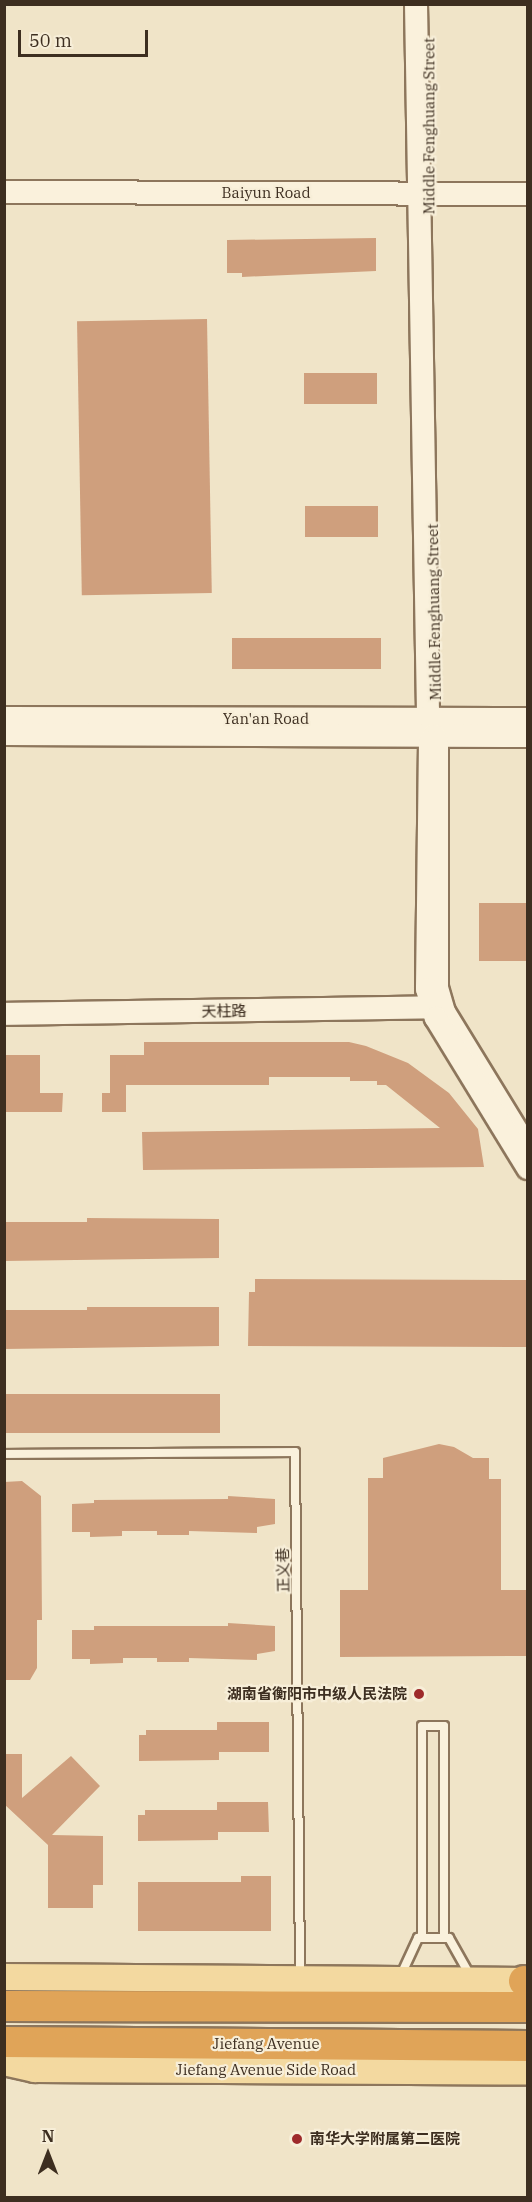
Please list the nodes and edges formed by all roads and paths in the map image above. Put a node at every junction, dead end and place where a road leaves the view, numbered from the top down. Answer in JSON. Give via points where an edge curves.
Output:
{"nodes":[{"id":1,"x":416,"y":4,"type":"edge"},
{"id":2,"x":428,"y":4,"type":"edge"},
{"id":3,"x":528,"y":179,"type":"edge"},
{"id":4,"x":4,"y":180,"type":"edge"},
{"id":5,"x":423,"y":186,"type":"junction"},
{"id":6,"x":4,"y":192,"type":"edge"},
{"id":7,"x":528,"y":194,"type":"edge"},
{"id":8,"x":4,"y":718,"type":"edge"},
{"id":9,"x":528,"y":719,"type":"edge"},
{"id":10,"x":433,"y":728,"type":"junction"},
{"id":11,"x":4,"y":734,"type":"edge"},
{"id":12,"x":528,"y":736,"type":"edge"},
{"id":13,"x":438,"y":1008,"type":"junction"},
{"id":14,"x":4,"y":1014,"type":"edge"},
{"id":15,"x":528,"y":1149,"type":"edge"},
{"id":16,"x":528,"y":1168,"type":"edge"},
{"id":17,"x":4,"y":1454,"type":"edge"},
{"id":18,"x":422,"y":1938,"type":"junction"},
{"id":19,"x":444,"y":1938,"type":"junction"},
{"id":20,"x":4,"y":1977,"type":"edge"},
{"id":21,"x":300,"y":1979,"type":"junction"},
{"id":22,"x":399,"y":1980,"type":"junction"},
{"id":23,"x":473,"y":1980,"type":"junction"},
{"id":24,"x":527,"y":1988,"type":"edge"},
{"id":25,"x":4,"y":2006,"type":"edge"},
{"id":26,"x":4,"y":2042,"type":"edge"},
{"id":27,"x":39,"y":2043,"type":"junction"},
{"id":28,"x":527,"y":2053,"type":"edge"},
{"id":29,"x":4,"y":2054,"type":"edge"},
{"id":30,"x":4,"y":2062,"type":"edge"}],
"edges":[{"from":1,"to":5,"type":"street","name":"Middle Fenghuang Street"},
{"from":2,"to":5,"type":"street","name":"Middle Fenghuang Street"},
{"from":3,"to":5,"type":"street","name":"Baiyun Road"},
{"from":4,"to":5,"type":"street","name":"Baiyun Road"},
{"from":5,"to":6,"type":"street","name":"Baiyun Road"},
{"from":5,"to":7,"type":"street","name":"Baiyun Road"},
{"from":5,"to":10,"type":"street","name":"Middle Fenghuang Street"},
{"from":8,"to":10,"type":"street","name":"Yan'an Road"},
{"from":9,"to":10,"type":"street","name":"Yan'an Road"},
{"from":10,"to":11,"type":"street","name":"Yan'an Road"},
{"from":10,"to":12,"type":"street","name":"Yan'an Road"},
{"from":10,"to":13,"type":"street","name":"Middle Fenghuang Street","via":[[437,742]]},
{"from":13,"to":14,"type":"street","name":"天柱路"},
{"from":13,"to":15,"type":"street","name":"Middle Fenghuang Street"},
{"from":13,"to":16,"type":"street","name":"Middle Fenghuang Street"},
{"from":17,"to":21,"type":"lane","name":"正义巷","via":[[295,1452]]},
{"from":18,"to":19,"type":"lane"},
{"from":18,"to":19,"type":"lane","via":[[422,1726],[444,1726]]},
{"from":18,"to":22,"type":"lane","via":[[418,1938]]},
{"from":19,"to":23,"type":"lane","via":[[449,1938]]},
{"from":20,"to":21,"type":"main road"},
{"from":21,"to":22,"type":"main road"},
{"from":22,"to":23,"type":"main road"},
{"from":23,"to":24,"type":"main road"},
{"from":24,"to":25,"type":"highway"},
{"from":26,"to":27,"type":"highway","name":"Jiefang Avenue"},
{"from":27,"to":28,"type":"highway","name":"Jiefang Avenue"},
{"from":27,"to":29,"type":"main road"},
{"from":28,"to":30,"type":"main road","name":"Jiefang Avenue Side Road","via":[[36,2069]]}]}
